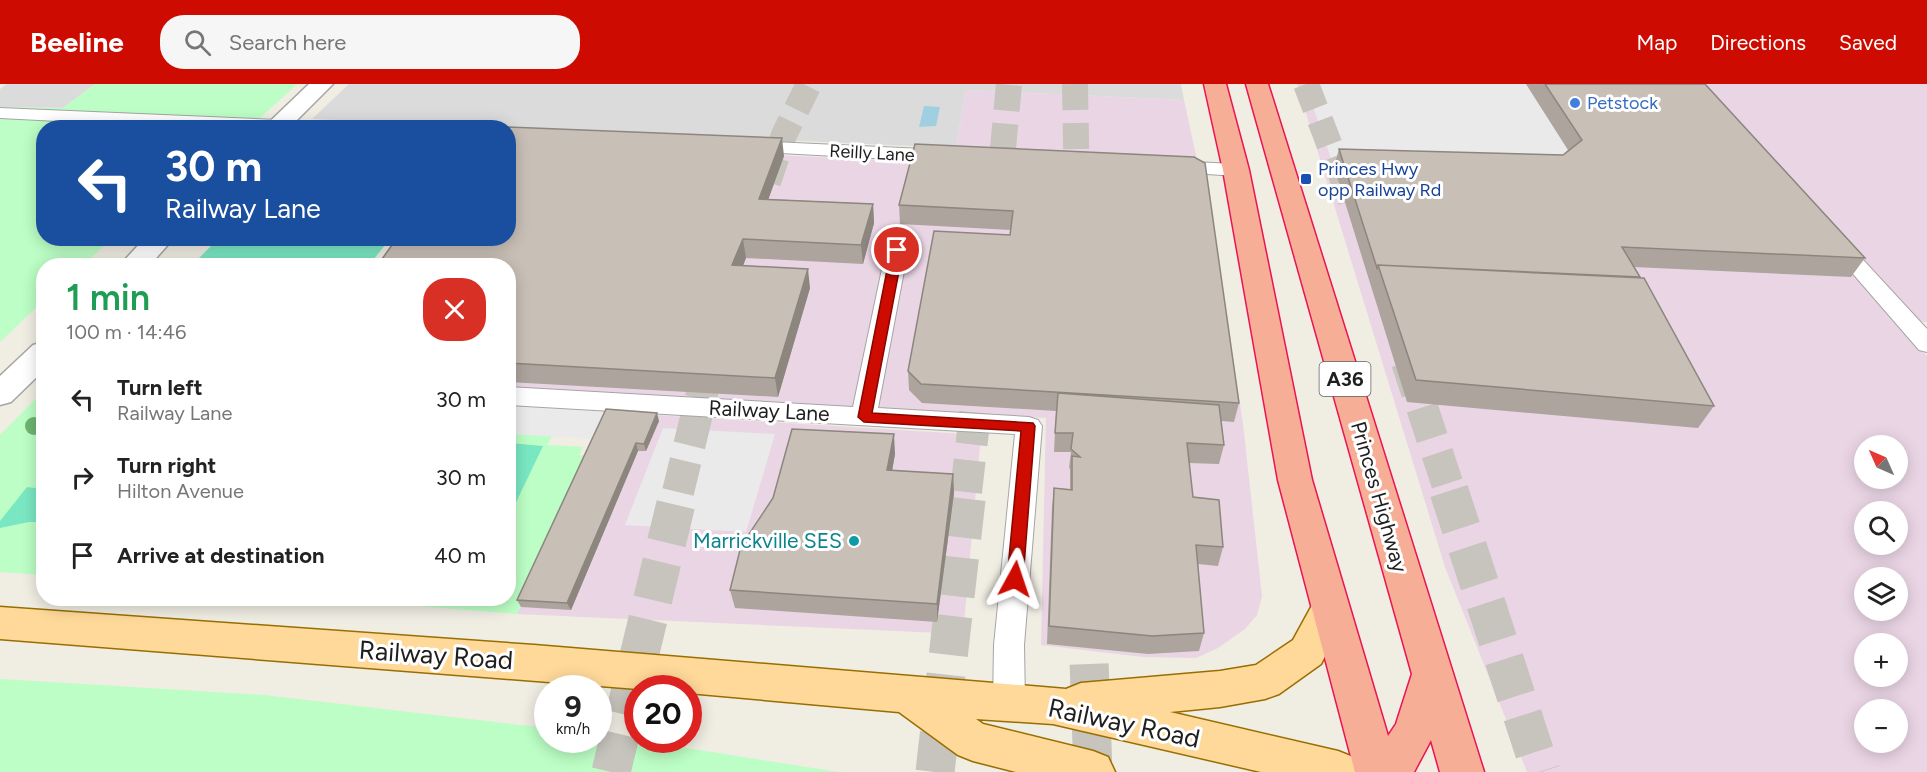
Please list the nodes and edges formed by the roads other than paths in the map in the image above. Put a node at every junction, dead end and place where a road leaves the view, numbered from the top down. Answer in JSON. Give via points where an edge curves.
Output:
{"nodes":[{"id":1,"x":322,"y":84,"type":"edge"},
{"id":2,"x":1215,"y":84,"type":"edge"},
{"id":3,"x":1257,"y":84,"type":"edge"},
{"id":4,"x":0,"y":113,"type":"edge"},
{"id":5,"x":149,"y":120,"type":"edge"},
{"id":6,"x":283,"y":120,"type":"edge"},
{"id":7,"x":734,"y":147,"type":"edge"},
{"id":8,"x":959,"y":157,"type":"edge"},
{"id":9,"x":1148,"y":166,"type":"edge"},
{"id":10,"x":1236,"y":170,"type":"junction"},
{"id":11,"x":1818,"y":223,"type":"edge"},
{"id":12,"x":153,"y":246,"type":"edge"},
{"id":13,"x":897,"y":250,"type":"dead end"},
{"id":14,"x":141,"y":258,"type":"edge"},
{"id":15,"x":1927,"y":344,"type":"edge"},
{"id":16,"x":36,"y":365,"type":"edge"},
{"id":17,"x":0,"y":394,"type":"edge"},
{"id":18,"x":516,"y":396,"type":"edge"},
{"id":19,"x":864,"y":417,"type":"junction"},
{"id":20,"x":1330,"y":609,"type":"junction"},
{"id":21,"x":0,"y":623,"type":"edge"},
{"id":22,"x":1432,"y":675,"type":"junction"},
{"id":23,"x":907,"y":694,"type":"junction"},
{"id":24,"x":1009,"y":703,"type":"junction"},
{"id":25,"x":1053,"y":705,"type":"junction"},
{"id":26,"x":1008,"y":761,"type":"edge"},
{"id":27,"x":1093,"y":772,"type":"edge"},
{"id":28,"x":1338,"y":772,"type":"edge"},
{"id":29,"x":1377,"y":772,"type":"edge"},
{"id":30,"x":1390,"y":772,"type":"edge"},
{"id":31,"x":1462,"y":772,"type":"edge"}],
"edges":[{"from":1,"to":6,"type":"street"},
{"from":2,"to":10,"type":"highway"},
{"from":3,"to":22,"type":"highway","name":"Princes Highway","number":"A36"},
{"from":4,"to":5,"type":"lane"},
{"from":7,"to":8,"type":"lane","name":"Reilly Lane"},
{"from":9,"to":10,"type":"lane"},
{"from":10,"to":20,"type":"highway","via":[[1295,480]]},
{"from":11,"to":15,"type":"lane"},
{"from":12,"to":14,"type":"street"},
{"from":13,"to":19,"type":"lane"},
{"from":16,"to":17,"type":"street"},
{"from":18,"to":19,"type":"lane","name":"Railway Lane"},
{"from":19,"to":24,"type":"lane","name":"Railway Lane","via":[[1029,426],[1009,645]]},
{"from":20,"to":25,"type":"main road","via":[[1307,652],[1265,681]]},
{"from":20,"to":29,"type":"highway"},
{"from":21,"to":23,"type":"main road","name":"Railway Road"},
{"from":22,"to":30,"type":"highway","via":[[1414,732]]},
{"from":22,"to":31,"type":"highway","name":"Princes Highway","number":"A36"},
{"from":23,"to":24,"type":"main road","name":"Railway Road"},
{"from":23,"to":26,"type":"main road"},
{"from":24,"to":25,"type":"main road","name":"Railway Road"},
{"from":25,"to":28,"type":"main road","name":"Railway Road"},
{"from":26,"to":27,"type":"main road"}]}
